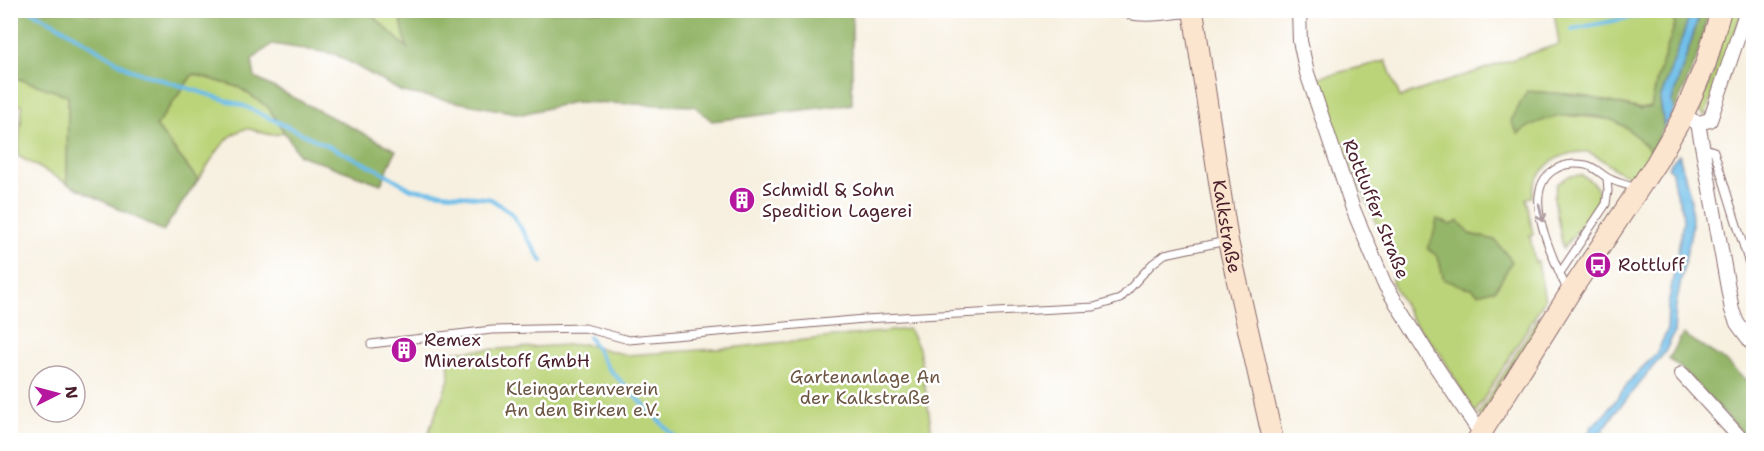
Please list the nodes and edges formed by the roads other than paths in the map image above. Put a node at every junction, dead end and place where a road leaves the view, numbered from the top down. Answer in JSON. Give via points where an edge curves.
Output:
{"nodes":[{"id":1,"x":1118,"y":10,"type":"edge"},
{"id":2,"x":1299,"y":10,"type":"edge"},
{"id":3,"x":1721,"y":10,"type":"edge"},
{"id":4,"x":1748,"y":10,"type":"edge"},
{"id":5,"x":1194,"y":12,"type":"edge"},
{"id":6,"x":1690,"y":119,"type":"junction"},
{"id":7,"x":1702,"y":147,"type":"junction"},
{"id":8,"x":1607,"y":178,"type":"junction"},
{"id":9,"x":1639,"y":189,"type":"junction"},
{"id":10,"x":1228,"y":241,"type":"junction"},
{"id":11,"x":1560,"y":273,"type":"junction"},
{"id":12,"x":1754,"y":280,"type":"edge"},
{"id":13,"x":1569,"y":294,"type":"junction"},
{"id":14,"x":372,"y":344,"type":"dead end"},
{"id":15,"x":1754,"y":346,"type":"edge"},
{"id":16,"x":1682,"y":374,"type":"dead end"},
{"id":17,"x":1479,"y":437,"type":"edge"},
{"id":18,"x":1273,"y":441,"type":"edge"},
{"id":19,"x":1742,"y":441,"type":"edge"}],
"edges":[{"from":1,"to":5,"type":"lane","via":[[1124,15],[1152,17]]},
{"from":2,"to":17,"type":"street","name":"Rottluffer Straße","via":[[1307,73],[1353,209],[1384,283]]},
{"from":3,"to":6,"type":"street"},
{"from":4,"to":6,"type":"street","via":[[1710,120]]},
{"from":5,"to":10,"type":"street","name":"Kalkstraße"},
{"from":6,"to":7,"type":"street"},
{"from":6,"to":9,"type":"street"},
{"from":7,"to":12,"type":"lane","via":[[1714,151]]},
{"from":7,"to":15,"type":"street","via":[[1732,310]]},
{"from":8,"to":9,"type":"lane"},
{"from":8,"to":11,"type":"lane","via":[[1606,204]]},
{"from":8,"to":11,"type":"lane","one_way":true,"via":[[1586,165],[1566,165],[1546,175],[1538,202],[1550,253]]},
{"from":9,"to":13,"type":"street"},
{"from":10,"to":14,"type":"lane","via":[[1165,254],[1120,299],[1094,307],[864,319],[628,340],[585,328],[492,330]]},
{"from":10,"to":18,"type":"street","name":"Kalkstraße"},
{"from":11,"to":13,"type":"lane"},
{"from":13,"to":17,"type":"street"},
{"from":16,"to":19,"type":"street"}]}
